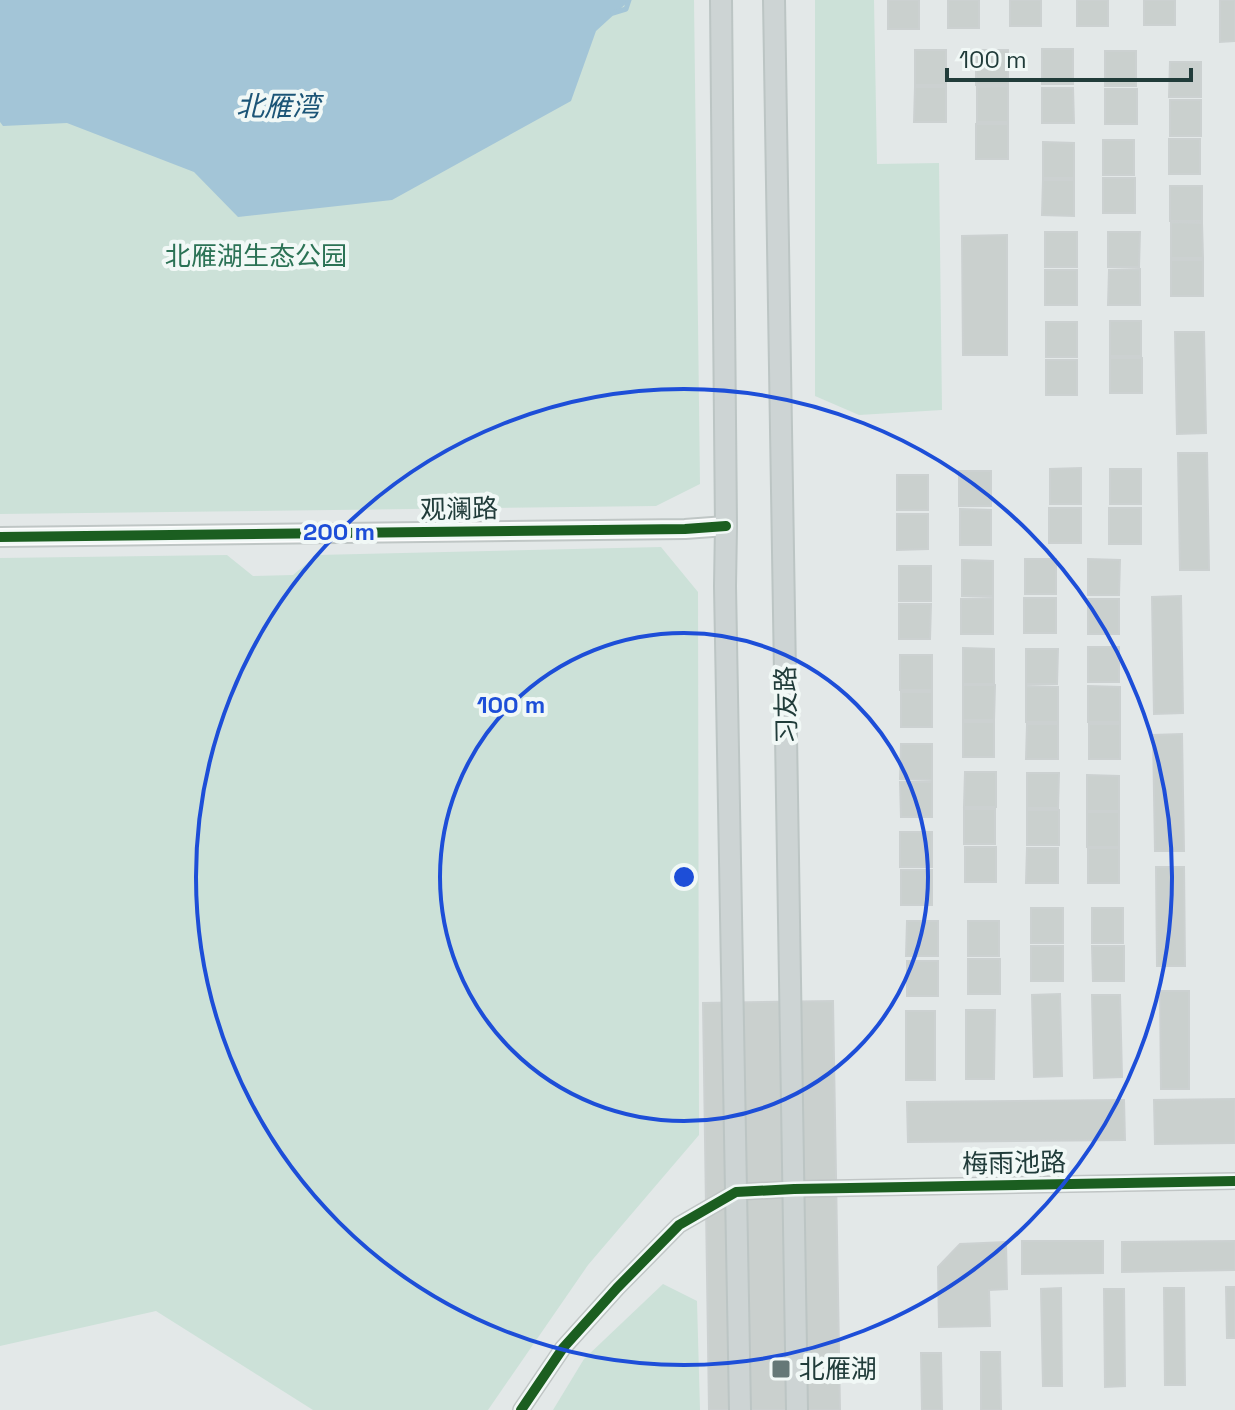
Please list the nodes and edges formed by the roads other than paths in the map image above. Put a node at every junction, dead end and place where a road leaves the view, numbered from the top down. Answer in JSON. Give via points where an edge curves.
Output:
{"nodes":[{"id":1,"x":721,"y":0,"type":"edge"},
{"id":2,"x":774,"y":0,"type":"edge"},
{"id":3,"x":726,"y":526,"type":"junction"},
{"id":4,"x":0,"y":537,"type":"edge"},
{"id":5,"x":1235,"y":1181,"type":"edge"},
{"id":6,"x":794,"y":1189,"type":"junction"},
{"id":7,"x":736,"y":1192,"type":"junction"},
{"id":8,"x":521,"y":1410,"type":"edge"},
{"id":9,"x":740,"y":1410,"type":"edge"},
{"id":10,"x":797,"y":1410,"type":"edge"}],
"edges":[{"from":1,"to":3,"type":"main road"},
{"from":2,"to":6,"type":"main road","name":"习友路"},
{"from":3,"to":4,"type":"street","name":"观澜路"},
{"from":3,"to":7,"type":"main road"},
{"from":5,"to":6,"type":"street","name":"梅雨池路"},
{"from":6,"to":7,"type":"street","name":"梅雨池路"},
{"from":6,"to":10,"type":"main road","name":"习友路"},
{"from":7,"to":8,"type":"street","via":[[679,1225],[563,1348]]},
{"from":7,"to":9,"type":"main road"}]}
